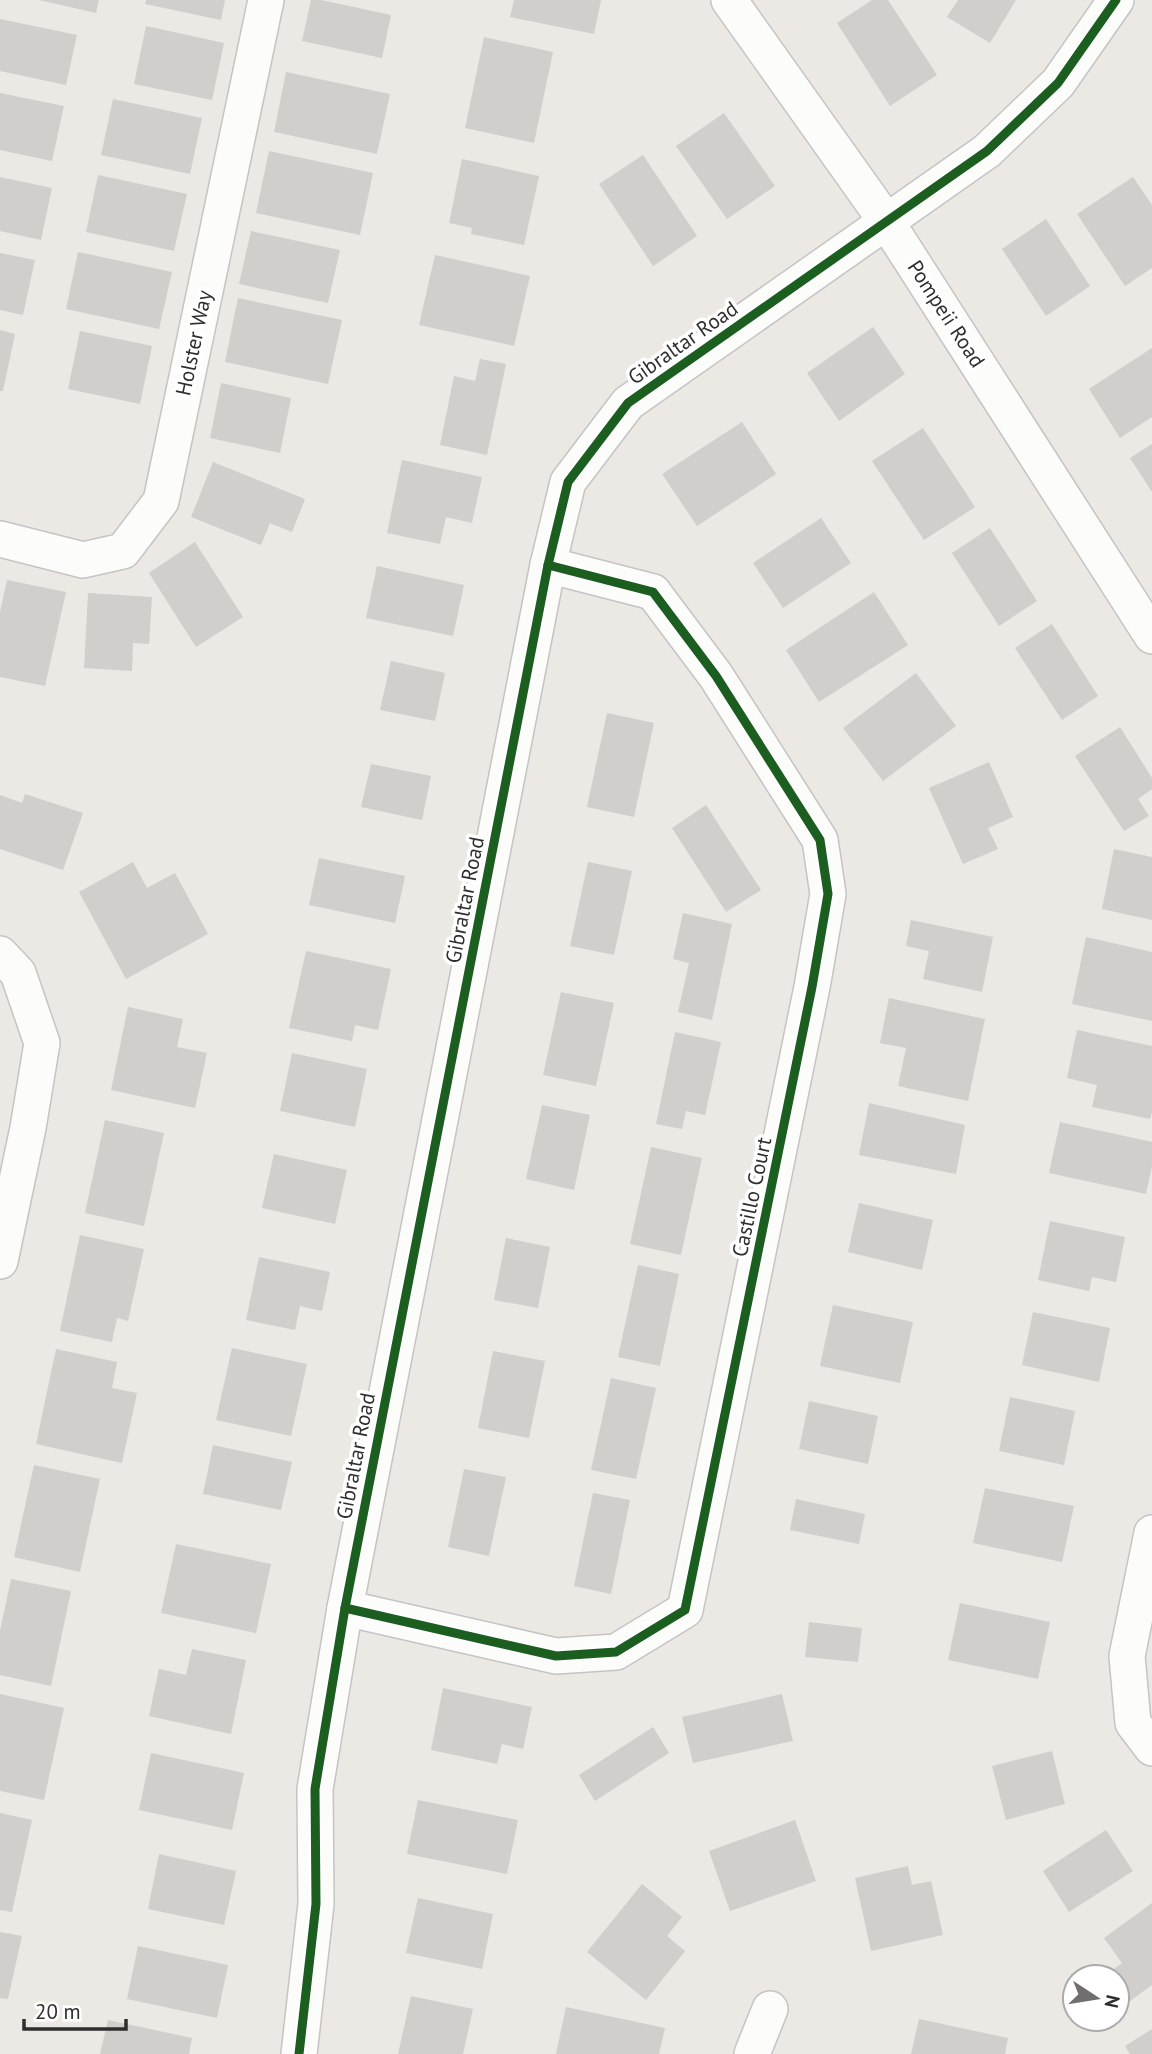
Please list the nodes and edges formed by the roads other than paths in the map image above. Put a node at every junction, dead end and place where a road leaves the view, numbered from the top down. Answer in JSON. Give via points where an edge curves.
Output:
{"nodes":[{"id":1,"x":265,"y":0,"type":"edge"},
{"id":2,"x":729,"y":0,"type":"edge"},
{"id":3,"x":1116,"y":0,"type":"edge"},
{"id":4,"x":886,"y":221,"type":"junction"},
{"id":5,"x":0,"y":540,"type":"edge"},
{"id":6,"x":548,"y":565,"type":"junction"},
{"id":7,"x":1152,"y":636,"type":"edge"},
{"id":8,"x":0,"y":954,"type":"edge"},
{"id":9,"x":0,"y":1261,"type":"edge"},
{"id":10,"x":1152,"y":1533,"type":"edge"},
{"id":11,"x":345,"y":1608,"type":"junction"},
{"id":12,"x":1152,"y":1748,"type":"edge"},
{"id":13,"x":770,"y":2009,"type":"dead end"},
{"id":14,"x":299,"y":2054,"type":"edge"},
{"id":15,"x":752,"y":2054,"type":"edge"}],
"edges":[{"from":1,"to":5,"type":"street","name":"Holster Way","via":[[161,501],[123,551],[83,560]]},
{"from":2,"to":4,"type":"street","name":"Pompeii Road"},
{"from":3,"to":4,"type":"street","name":"Gibraltar Road","via":[[1058,83],[987,151]]},
{"from":4,"to":6,"type":"street","name":"Gibraltar Road","via":[[628,403],[568,482]]},
{"from":4,"to":7,"type":"street","name":"Pompeii Road"},
{"from":6,"to":11,"type":"street","name":"Gibraltar Road"},
{"from":6,"to":11,"type":"street","name":"Castillo Court","via":[[653,592],[716,676],[820,840],[828,894],[813,987],[685,1610],[616,1652],[556,1656]]},
{"from":8,"to":9,"type":"street","via":[[18,972],[42,1043]]},
{"from":10,"to":12,"type":"street","via":[[1127,1656],[1133,1723]]},
{"from":11,"to":14,"type":"street","name":"Gibraltar Road","via":[[315,1789],[316,1904]]},
{"from":13,"to":15,"type":"street"}]}
